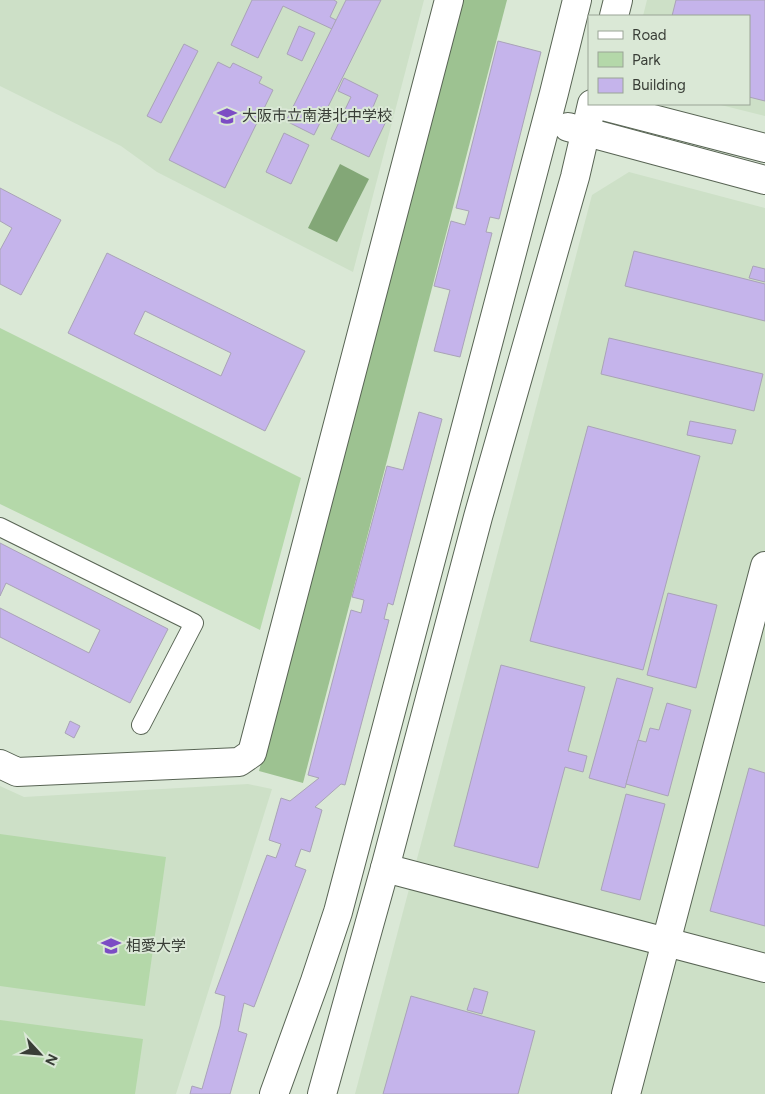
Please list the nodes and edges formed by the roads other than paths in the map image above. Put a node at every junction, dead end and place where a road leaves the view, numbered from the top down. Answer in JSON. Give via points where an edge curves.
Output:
{"nodes":[{"id":1,"x":449,"y":0,"type":"edge"},
{"id":2,"x":577,"y":0,"type":"edge"},
{"id":3,"x":618,"y":0,"type":"edge"},
{"id":4,"x":614,"y":15,"type":"edge"},
{"id":5,"x":554,"y":93,"type":"junction"},
{"id":6,"x":588,"y":102,"type":"edge"},
{"id":7,"x":592,"y":105,"type":"edge"},
{"id":8,"x":600,"y":105,"type":"edge"},
{"id":9,"x":546,"y":121,"type":"junction"},
{"id":10,"x":586,"y":132,"type":"junction"},
{"id":11,"x":765,"y":148,"type":"edge"},
{"id":12,"x":765,"y":180,"type":"edge"},
{"id":13,"x":0,"y":527,"type":"edge"},
{"id":14,"x":765,"y":566,"type":"edge"},
{"id":15,"x":141,"y":725,"type":"dead end"},
{"id":16,"x":0,"y":764,"type":"edge"},
{"id":17,"x":385,"y":868,"type":"junction"},
{"id":18,"x":666,"y":942,"type":"junction"},
{"id":19,"x":765,"y":968,"type":"edge"},
{"id":20,"x":274,"y":1094,"type":"edge"},
{"id":21,"x":322,"y":1094,"type":"edge"},
{"id":22,"x":626,"y":1094,"type":"edge"}],
"edges":[{"from":1,"to":16,"type":"street","via":[[252,753],[239,762],[27,772],[17,772]]},
{"from":2,"to":5,"type":"street"},
{"from":3,"to":4,"type":"street"},
{"from":5,"to":6,"type":"street"},
{"from":5,"to":9,"type":"street"},
{"from":7,"to":10,"type":"street"},
{"from":8,"to":11,"type":"street"},
{"from":9,"to":10,"type":"street"},
{"from":9,"to":20,"type":"street","via":[[338,912]]},
{"from":10,"to":12,"type":"street"},
{"from":10,"to":17,"type":"street","via":[[478,517]]},
{"from":13,"to":15,"type":"street","via":[[194,623]]},
{"from":14,"to":18,"type":"street"},
{"from":17,"to":18,"type":"street"},
{"from":17,"to":21,"type":"street"},
{"from":18,"to":19,"type":"street"},
{"from":18,"to":22,"type":"street"}]}
